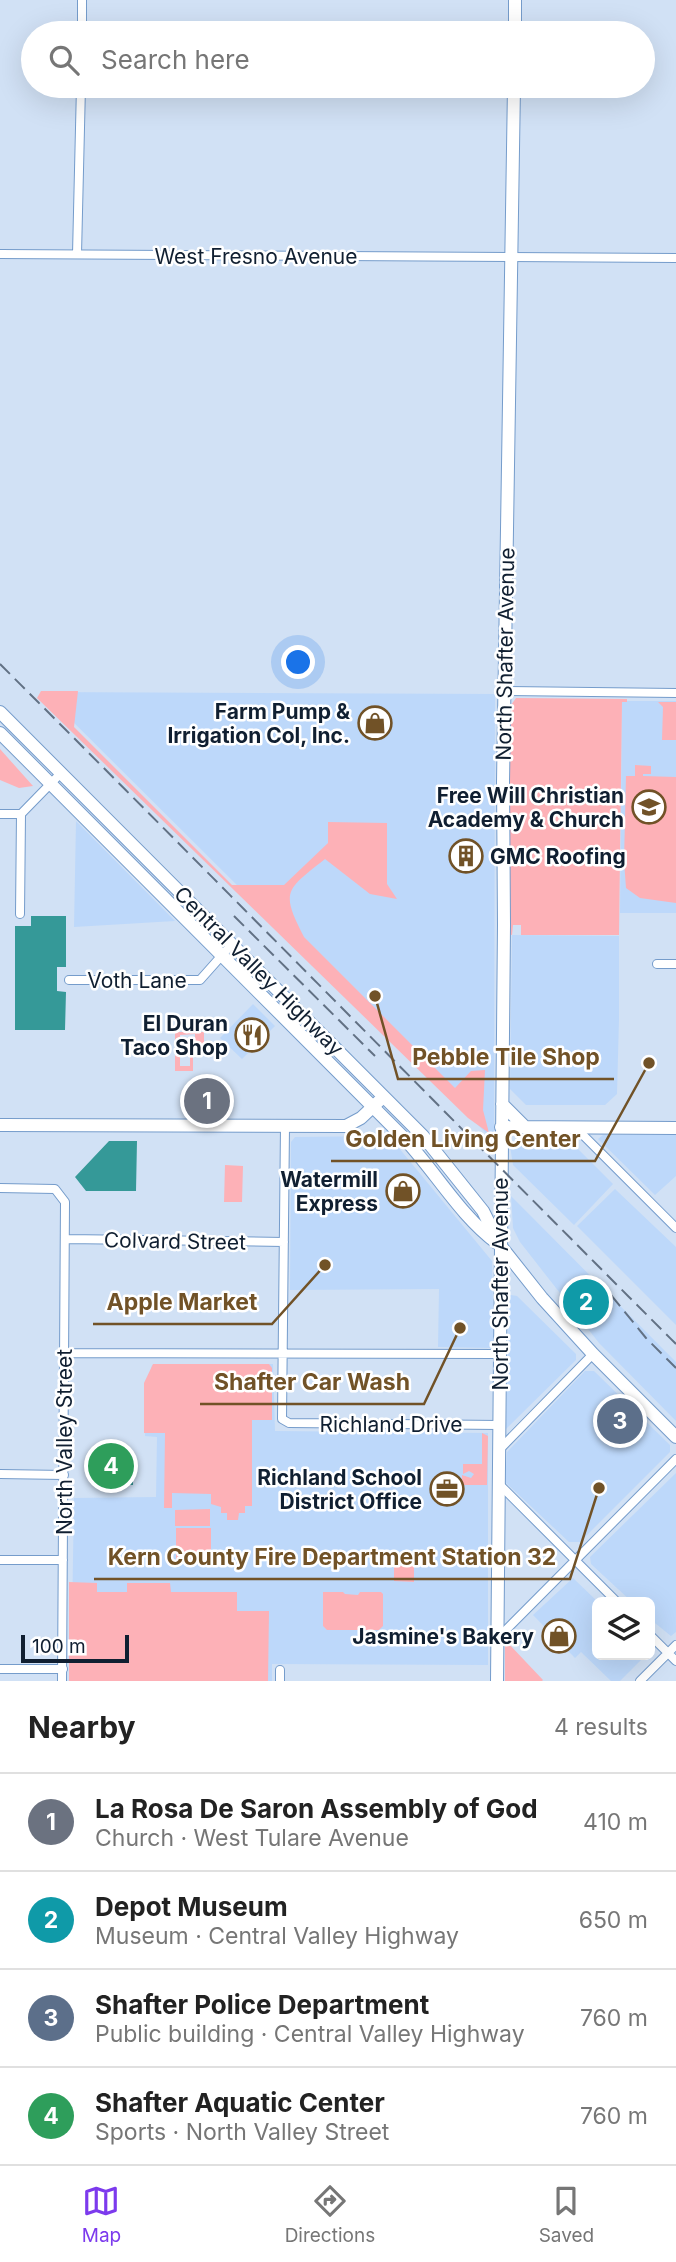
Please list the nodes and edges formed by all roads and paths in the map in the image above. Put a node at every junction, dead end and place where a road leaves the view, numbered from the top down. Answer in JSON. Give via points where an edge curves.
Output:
{"nodes":[{"id":1,"x":82,"y":0,"type":"edge"},
{"id":2,"x":515,"y":0,"type":"edge"},
{"id":3,"x":82,"y":21,"type":"edge"},
{"id":4,"x":515,"y":21,"type":"edge"},
{"id":5,"x":81,"y":98,"type":"edge"},
{"id":6,"x":514,"y":98,"type":"edge"},
{"id":7,"x":0,"y":254,"type":"edge"},
{"id":8,"x":77,"y":254,"type":"junction"},
{"id":9,"x":511,"y":258,"type":"junction"},
{"id":10,"x":676,"y":258,"type":"edge"},
{"id":11,"x":505,"y":691,"type":"junction"},
{"id":12,"x":676,"y":693,"type":"edge"},
{"id":13,"x":0,"y":712,"type":"edge"},
{"id":14,"x":0,"y":733,"type":"edge"},
{"id":15,"x":61,"y":773,"type":"junction"},
{"id":16,"x":51,"y":784,"type":"junction"},
{"id":17,"x":0,"y":814,"type":"edge"},
{"id":18,"x":20,"y":814,"type":"junction"},
{"id":19,"x":20,"y":914,"type":"dead end"},
{"id":20,"x":232,"y":944,"type":"junction"},
{"id":21,"x":221,"y":955,"type":"junction"},
{"id":22,"x":657,"y":964,"type":"dead end"},
{"id":23,"x":676,"y":964,"type":"edge"},
{"id":24,"x":69,"y":980,"type":"dead end"},
{"id":25,"x":384,"y":1096,"type":"junction"},
{"id":26,"x":502,"y":1104,"type":"junction"},
{"id":27,"x":373,"y":1107,"type":"junction"},
{"id":28,"x":0,"y":1125,"type":"edge"},
{"id":29,"x":285,"y":1126,"type":"junction"},
{"id":30,"x":501,"y":1127,"type":"junction"},
{"id":31,"x":526,"y":1127,"type":"junction"},
{"id":32,"x":575,"y":1127,"type":"junction"},
{"id":33,"x":676,"y":1128,"type":"edge"},
{"id":34,"x":0,"y":1188,"type":"edge"},
{"id":35,"x":676,"y":1228,"type":"edge"},
{"id":36,"x":66,"y":1239,"type":"junction"},
{"id":37,"x":284,"y":1242,"type":"junction"},
{"id":38,"x":500,"y":1245,"type":"junction"},
{"id":39,"x":65,"y":1353,"type":"junction"},
{"id":40,"x":283,"y":1354,"type":"junction"},
{"id":41,"x":500,"y":1354,"type":"junction"},
{"id":42,"x":593,"y":1354,"type":"junction"},
{"id":43,"x":500,"y":1425,"type":"junction"},
{"id":44,"x":676,"y":1437,"type":"edge"},
{"id":45,"x":499,"y":1450,"type":"junction"},
{"id":46,"x":676,"y":1459,"type":"edge"},
{"id":47,"x":0,"y":1474,"type":"edge"},
{"id":48,"x":64,"y":1475,"type":"junction"},
{"id":49,"x":499,"y":1484,"type":"junction"},
{"id":50,"x":0,"y":1560,"type":"edge"},
{"id":51,"x":63,"y":1560,"type":"junction"},
{"id":52,"x":575,"y":1560,"type":"junction"},
{"id":53,"x":612,"y":1597,"type":"edge"},
{"id":54,"x":498,"y":1638,"type":"junction"},
{"id":55,"x":655,"y":1640,"type":"edge"},
{"id":56,"x":676,"y":1646,"type":"edge"},
{"id":57,"x":668,"y":1653,"type":"junction"},
{"id":58,"x":676,"y":1661,"type":"edge"},
{"id":59,"x":0,"y":1669,"type":"edge"},
{"id":60,"x":62,"y":1669,"type":"junction"},
{"id":61,"x":280,"y":1670,"type":"dead end"},
{"id":62,"x":62,"y":1681,"type":"edge"},
{"id":63,"x":280,"y":1681,"type":"edge"},
{"id":64,"x":497,"y":1681,"type":"edge"},
{"id":65,"x":640,"y":1681,"type":"edge"}],
"edges":[{"from":1,"to":3,"type":"street"},
{"from":2,"to":4,"type":"main road"},
{"from":5,"to":8,"type":"street"},
{"from":6,"to":9,"type":"main road","name":"North Shafter Avenue"},
{"from":7,"to":8,"type":"street","name":"West Fresno Avenue"},
{"from":8,"to":9,"type":"street","name":"West Fresno Avenue"},
{"from":9,"to":10,"type":"street","name":"West Fresno Avenue"},
{"from":9,"to":11,"type":"main road","name":"North Shafter Avenue"},
{"from":11,"to":12,"type":"street"},
{"from":11,"to":26,"type":"main road","name":"North Shafter Avenue"},
{"from":13,"to":15,"type":"main road","name":"Central Valley Highway"},
{"from":14,"to":16,"type":"main road","name":"Central Valley Highway"},
{"from":15,"to":16,"type":"street"},
{"from":15,"to":20,"type":"main road","name":"Central Valley Highway"},
{"from":16,"to":18,"type":"street"},
{"from":16,"to":21,"type":"main road","name":"Central Valley Highway"},
{"from":17,"to":18,"type":"street"},
{"from":18,"to":19,"type":"street"},
{"from":20,"to":21,"type":"street","name":"Voth Lane"},
{"from":20,"to":25,"type":"main road","name":"Central Valley Highway"},
{"from":21,"to":24,"type":"street","name":"Voth Lane","via":[[200,981]]},
{"from":21,"to":27,"type":"main road","name":"Central Valley Highway"},
{"from":22,"to":23,"type":"street"},
{"from":25,"to":27,"type":"main road"},
{"from":25,"to":38,"type":"main road","name":"Central Valley Highway","via":[[438,1152],[483,1211]]},
{"from":26,"to":30,"type":"main road","name":"North Shafter Avenue"},
{"from":26,"to":31,"type":"main road"},
{"from":27,"to":29,"type":"main road","via":[[346,1126]]},
{"from":27,"to":38,"type":"main road","name":"Central Valley Highway","via":[[427,1163],[480,1230]]},
{"from":28,"to":29,"type":"main road"},
{"from":29,"to":37,"type":"street"},
{"from":30,"to":31,"type":"main road"},
{"from":30,"to":38,"type":"main road","name":"North Shafter Avenue"},
{"from":31,"to":32,"type":"main road"},
{"from":32,"to":33,"type":"main road"},
{"from":32,"to":35,"type":"street"},
{"from":34,"to":36,"type":"street","name":"North Valley Street","via":[[55,1189],[65,1202]]},
{"from":36,"to":37,"type":"street","name":"Colvard Street"},
{"from":36,"to":39,"type":"street","name":"North Valley Street"},
{"from":37,"to":40,"type":"street"},
{"from":38,"to":41,"type":"main road","name":"North Shafter Avenue"},
{"from":38,"to":42,"type":"main road","name":"Central Valley Highway"},
{"from":39,"to":40,"type":"street"},
{"from":39,"to":48,"type":"street","name":"North Valley Street"},
{"from":40,"to":41,"type":"street"},
{"from":40,"to":43,"type":"street","name":"Richland Drive","via":[[282,1419],[289,1423]]},
{"from":41,"to":43,"type":"main road","name":"North Shafter Avenue"},
{"from":42,"to":44,"type":"main road","name":"Central Valley Highway"},
{"from":42,"to":45,"type":"street"},
{"from":43,"to":45,"type":"main road","name":"North Shafter Avenue"},
{"from":45,"to":49,"type":"main road","name":"North Shafter Avenue"},
{"from":46,"to":52,"type":"street"},
{"from":47,"to":48,"type":"street"},
{"from":48,"to":51,"type":"street","name":"North Valley Street"},
{"from":49,"to":52,"type":"street"},
{"from":49,"to":54,"type":"main road","name":"North Shafter Avenue"},
{"from":50,"to":51,"type":"street"},
{"from":51,"to":60,"type":"street","name":"North Valley Street"},
{"from":52,"to":53,"type":"street"},
{"from":52,"to":54,"type":"street"},
{"from":54,"to":64,"type":"main road","name":"North Shafter Avenue"},
{"from":55,"to":57,"type":"street"},
{"from":56,"to":57,"type":"street"},
{"from":57,"to":58,"type":"street"},
{"from":57,"to":65,"type":"street"},
{"from":59,"to":60,"type":"street"},
{"from":60,"to":62,"type":"street","name":"North Valley Street"},
{"from":61,"to":63,"type":"street"}]}
